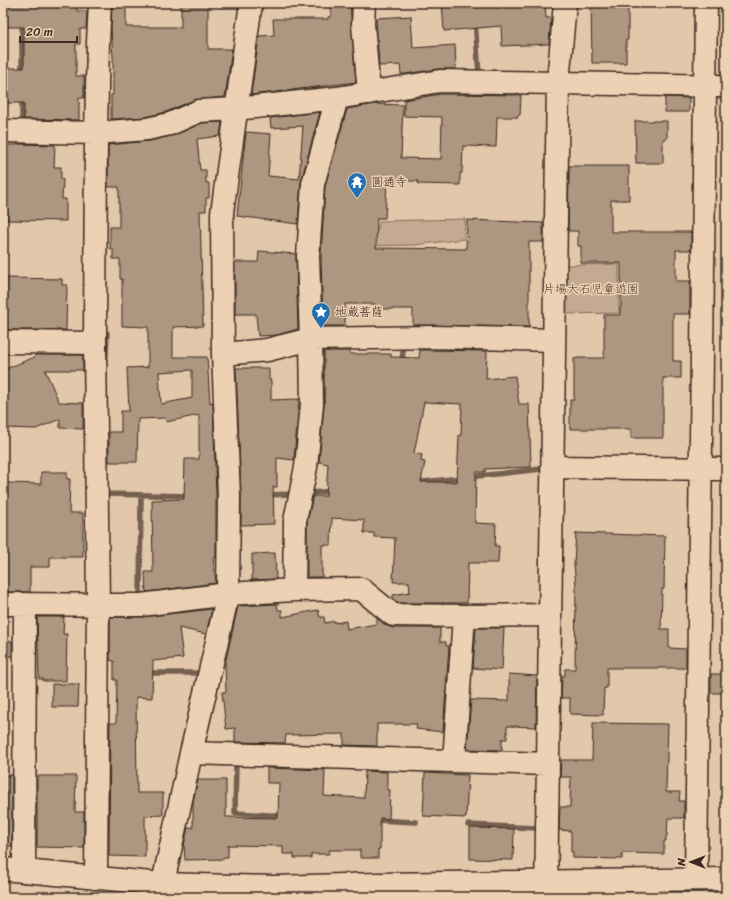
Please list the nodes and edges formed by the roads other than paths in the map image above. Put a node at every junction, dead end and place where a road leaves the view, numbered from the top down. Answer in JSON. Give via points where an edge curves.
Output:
{"nodes":[{"id":1,"x":100,"y":3,"type":"edge"},
{"id":2,"x":251,"y":3,"type":"edge"},
{"id":3,"x":364,"y":3,"type":"edge"},
{"id":4,"x":565,"y":3,"type":"edge"},
{"id":5,"x":706,"y":3,"type":"edge"},
{"id":6,"x":558,"y":83,"type":"junction"},
{"id":7,"x":716,"y":86,"type":"edge"},
{"id":8,"x":369,"y":93,"type":"junction"},
{"id":9,"x":338,"y":98,"type":"junction"},
{"id":10,"x":236,"y":109,"type":"junction"},
{"id":11,"x":3,"y":131,"type":"edge"},
{"id":12,"x":96,"y":133,"type":"junction"},
{"id":13,"x":311,"y":339,"type":"junction"},
{"id":14,"x":554,"y":340,"type":"junction"},
{"id":15,"x":3,"y":342,"type":"edge"},
{"id":16,"x":95,"y":343,"type":"junction"},
{"id":17,"x":224,"y":354,"type":"junction"},
{"id":18,"x":552,"y":467,"type":"junction"},
{"id":19,"x":701,"y":468,"type":"junction"},
{"id":20,"x":726,"y":469,"type":"edge"},
{"id":21,"x":294,"y":590,"type":"junction"},
{"id":22,"x":228,"y":594,"type":"junction"},
{"id":23,"x":3,"y":604,"type":"edge"},
{"id":24,"x":26,"y":604,"type":"junction"},
{"id":25,"x":98,"y":605,"type":"junction"},
{"id":26,"x":550,"y":615,"type":"junction"},
{"id":27,"x":464,"y":616,"type":"junction"},
{"id":28,"x":191,"y":754,"type":"junction"},
{"id":29,"x":454,"y":761,"type":"junction"},
{"id":30,"x":548,"y":764,"type":"junction"},
{"id":31,"x":3,"y":869,"type":"edge"},
{"id":32,"x":24,"y":871,"type":"junction"},
{"id":33,"x":96,"y":878,"type":"junction"},
{"id":34,"x":696,"y":879,"type":"junction"},
{"id":35,"x":726,"y":879,"type":"edge"},
{"id":36,"x":546,"y":889,"type":"edge"},
{"id":37,"x":161,"y":891,"type":"edge"},
{"id":38,"x":273,"y":892,"type":"edge"}],
"edges":[{"from":1,"to":12,"type":"street"},
{"from":2,"to":10,"type":"street"},
{"from":3,"to":8,"type":"street","via":[[363,24]]},
{"from":4,"to":6,"type":"street"},
{"from":5,"to":7,"type":"street"},
{"from":6,"to":7,"type":"street"},
{"from":6,"to":8,"type":"street","via":[[440,81]]},
{"from":6,"to":14,"type":"street"},
{"from":7,"to":19,"type":"street"},
{"from":8,"to":9,"type":"street"},
{"from":9,"to":10,"type":"street"},
{"from":9,"to":13,"type":"street","via":[[313,184],[308,256]]},
{"from":10,"to":12,"type":"street","via":[[199,111],[170,124],[147,129]]},
{"from":10,"to":17,"type":"street","via":[[222,213]]},
{"from":11,"to":12,"type":"street"},
{"from":12,"to":16,"type":"street"},
{"from":13,"to":14,"type":"street","via":[[433,337]]},
{"from":13,"to":17,"type":"street","via":[[267,350]]},
{"from":13,"to":21,"type":"street","via":[[312,404],[306,467],[294,521]]},
{"from":14,"to":18,"type":"street"},
{"from":15,"to":16,"type":"street"},
{"from":16,"to":25,"type":"street"},
{"from":17,"to":22,"type":"street","via":[[229,496]]},
{"from":18,"to":19,"type":"street"},
{"from":18,"to":26,"type":"street"},
{"from":19,"to":20,"type":"street"},
{"from":19,"to":34,"type":"street"},
{"from":21,"to":22,"type":"street"},
{"from":21,"to":27,"type":"street","via":[[361,589],[393,614]]},
{"from":22,"to":25,"type":"street","via":[[141,605]]},
{"from":22,"to":28,"type":"street"},
{"from":23,"to":24,"type":"street"},
{"from":24,"to":25,"type":"street"},
{"from":24,"to":32,"type":"street"},
{"from":25,"to":33,"type":"street"},
{"from":26,"to":27,"type":"street"},
{"from":26,"to":30,"type":"street"},
{"from":27,"to":29,"type":"street"},
{"from":28,"to":29,"type":"street"},
{"from":28,"to":37,"type":"street"},
{"from":29,"to":30,"type":"street"},
{"from":30,"to":36,"type":"street"},
{"from":31,"to":32,"type":"street"},
{"from":32,"to":33,"type":"street"},
{"from":33,"to":37,"type":"street"},
{"from":34,"to":35,"type":"street"},
{"from":34,"to":36,"type":"street"},
{"from":36,"to":38,"type":"street"},
{"from":37,"to":38,"type":"street"}]}
